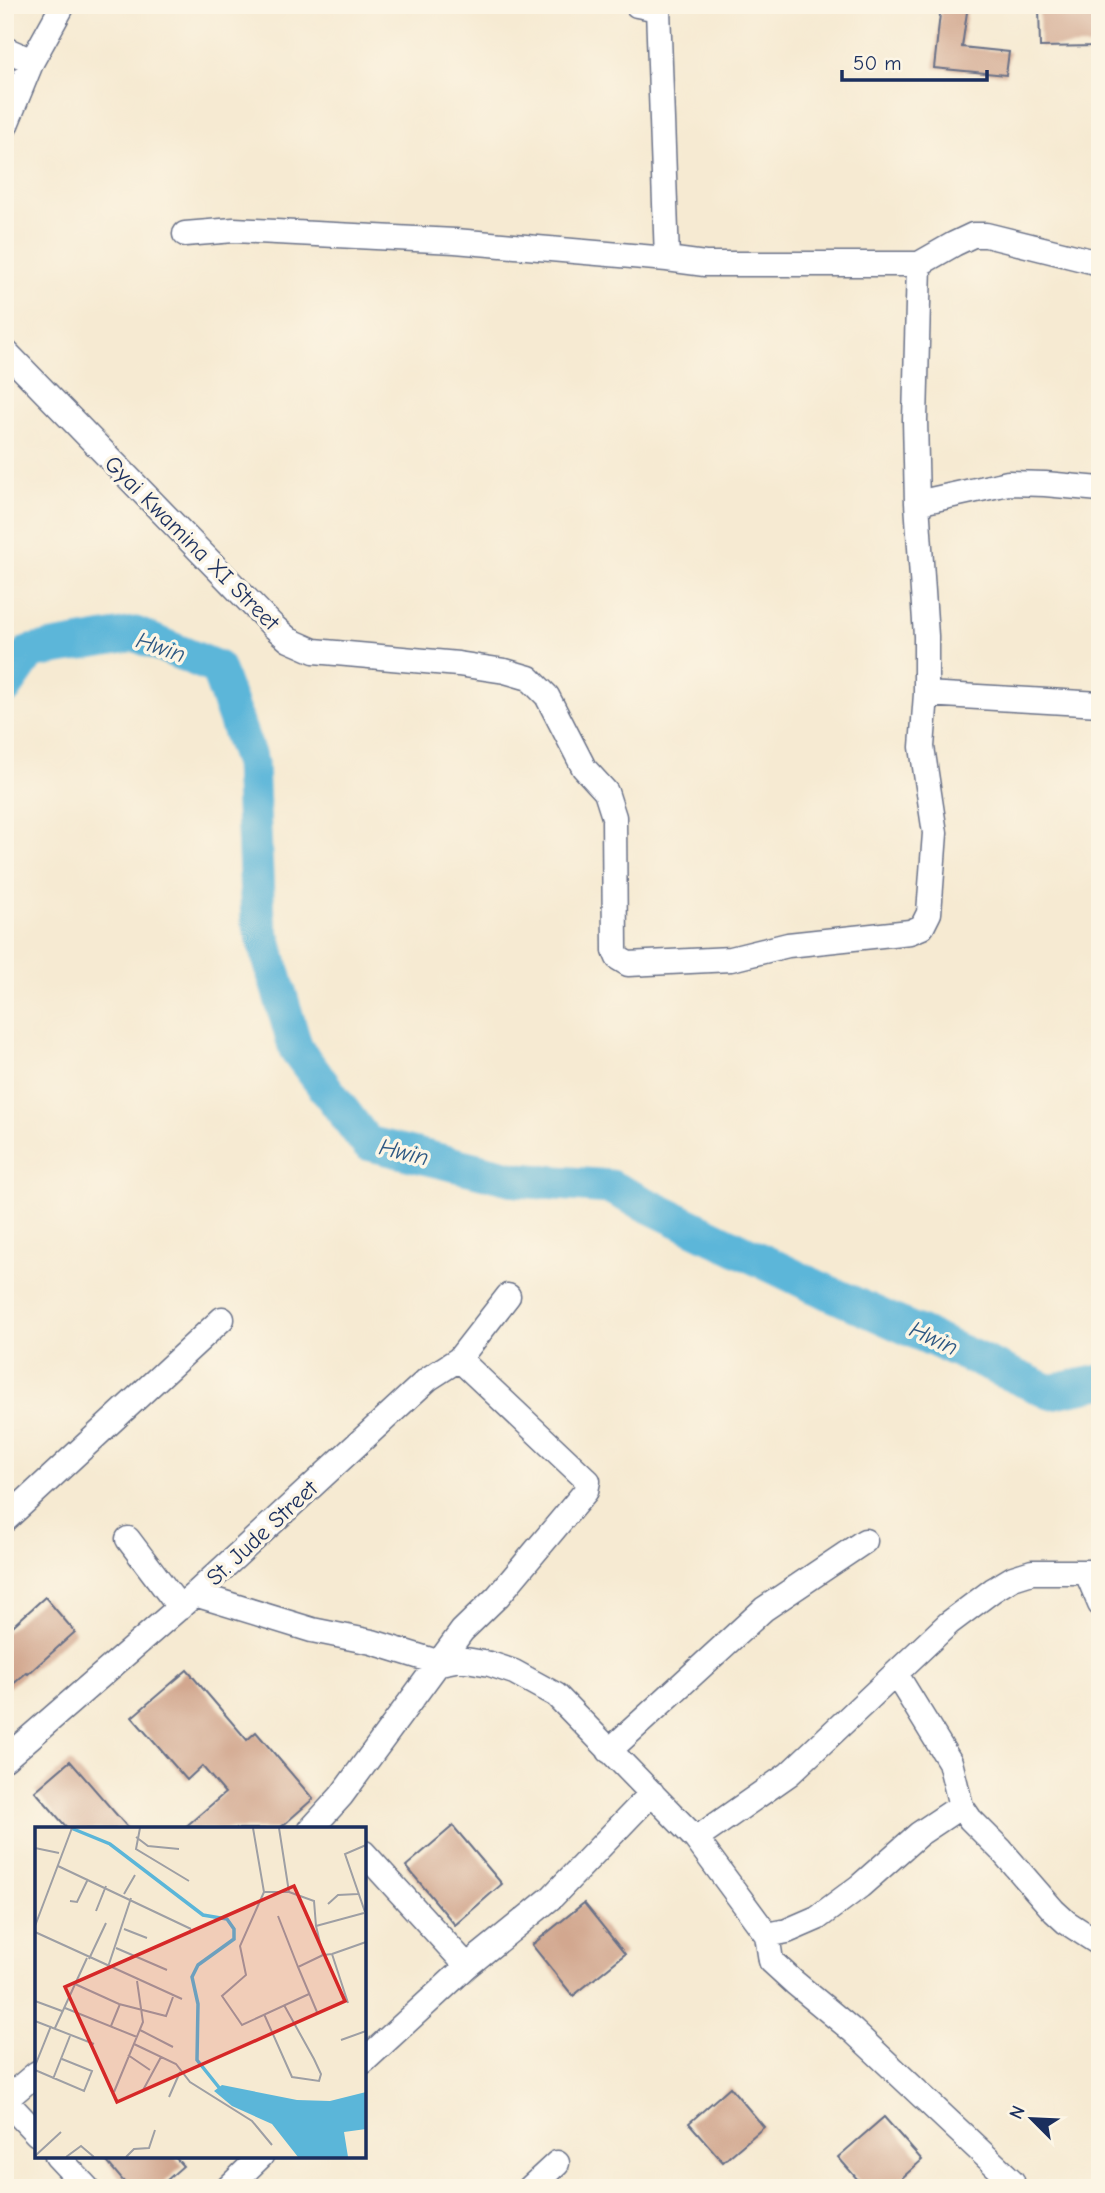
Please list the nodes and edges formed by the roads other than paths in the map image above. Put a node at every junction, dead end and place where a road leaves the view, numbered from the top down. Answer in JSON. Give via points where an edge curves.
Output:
{"nodes":[{"id":1,"x":63,"y":5,"type":"edge"},
{"id":2,"x":651,"y":6,"type":"edge"},
{"id":3,"x":5,"y":49,"type":"edge"},
{"id":4,"x":32,"y":61,"type":"junction"},
{"id":5,"x":5,"y":127,"type":"edge"},
{"id":6,"x":186,"y":234,"type":"dead end"},
{"id":7,"x":667,"y":259,"type":"junction"},
{"id":8,"x":1099,"y":263,"type":"edge"},
{"id":9,"x":919,"y":264,"type":"junction"},
{"id":10,"x":5,"y":351,"type":"edge"},
{"id":11,"x":1100,"y":489,"type":"edge"},
{"id":12,"x":917,"y":503,"type":"junction"},
{"id":13,"x":926,"y":694,"type":"junction"},
{"id":14,"x":1100,"y":704,"type":"edge"},
{"id":15,"x":508,"y":1296,"type":"dead end"},
{"id":16,"x":222,"y":1319,"type":"dead end"},
{"id":17,"x":459,"y":1359,"type":"junction"},
{"id":18,"x":5,"y":1520,"type":"edge"},
{"id":19,"x":128,"y":1539,"type":"dead end"},
{"id":20,"x":865,"y":1541,"type":"dead end"},
{"id":21,"x":1093,"y":1573,"type":"edge"},
{"id":22,"x":188,"y":1601,"type":"junction"},
{"id":23,"x":1100,"y":1604,"type":"edge"},
{"id":24,"x":440,"y":1663,"type":"junction"},
{"id":25,"x":896,"y":1674,"type":"junction"},
{"id":26,"x":609,"y":1751,"type":"junction"},
{"id":27,"x":5,"y":1759,"type":"edge"},
{"id":28,"x":652,"y":1793,"type":"junction"},
{"id":29,"x":961,"y":1806,"type":"junction"},
{"id":30,"x":326,"y":1824,"type":"edge"},
{"id":31,"x":696,"y":1839,"type":"junction"},
{"id":32,"x":366,"y":1855,"type":"edge"},
{"id":33,"x":766,"y":1935,"type":"junction"},
{"id":34,"x":1100,"y":1944,"type":"edge"},
{"id":35,"x":467,"y":1966,"type":"junction"},
{"id":36,"x":366,"y":2059,"type":"edge"},
{"id":37,"x":35,"y":2075,"type":"edge"},
{"id":38,"x":35,"y":2132,"type":"edge"},
{"id":39,"x":59,"y":2158,"type":"edge"},
{"id":40,"x":259,"y":2158,"type":"edge"},
{"id":41,"x":557,"y":2163,"type":"dead end"},
{"id":42,"x":1012,"y":2181,"type":"dead end"},
{"id":43,"x":86,"y":2188,"type":"edge"},
{"id":44,"x":228,"y":2188,"type":"edge"},
{"id":45,"x":530,"y":2188,"type":"edge"}],
"edges":[{"from":1,"to":4,"type":"street"},
{"from":2,"to":7,"type":"street"},
{"from":3,"to":4,"type":"street"},
{"from":4,"to":5,"type":"street"},
{"from":6,"to":7,"type":"street","via":[[234,230],[455,241]]},
{"from":7,"to":9,"type":"street","via":[[705,264]]},
{"from":8,"to":9,"type":"street","via":[[973,235]]},
{"from":9,"to":12,"type":"street"},
{"from":10,"to":13,"type":"street","name":"Gyai Kwamina XI Street","via":[[289,640],[314,651],[458,664],[529,678],[547,696],[584,768],[606,792],[614,817],[615,951],[628,964],[731,959],[788,944],[922,927],[929,913],[934,833],[922,747]]},
{"from":11,"to":12,"type":"street","via":[[1008,483]]},
{"from":12,"to":13,"type":"street"},
{"from":13,"to":14,"type":"street"},
{"from":15,"to":17,"type":"street","name":"St. Jude Street"},
{"from":16,"to":18,"type":"street"},
{"from":17,"to":22,"type":"street","name":"St. Jude Street","via":[[428,1379]]},
{"from":17,"to":24,"type":"street","via":[[588,1480],[588,1486],[498,1596],[462,1631]]},
{"from":19,"to":22,"type":"street"},
{"from":20,"to":26,"type":"street","via":[[764,1609]]},
{"from":21,"to":23,"type":"street"},
{"from":21,"to":25,"type":"street","via":[[1046,1571],[1013,1578],[948,1623]]},
{"from":22,"to":24,"type":"street","via":[[372,1642]]},
{"from":22,"to":27,"type":"street","name":"St. Jude Street"},
{"from":24,"to":26,"type":"street","via":[[460,1659],[490,1664],[536,1683],[556,1695]]},
{"from":24,"to":30,"type":"street"},
{"from":25,"to":29,"type":"street","via":[[950,1762]]},
{"from":25,"to":31,"type":"street","via":[[789,1774]]},
{"from":26,"to":28,"type":"street"},
{"from":28,"to":31,"type":"street"},
{"from":28,"to":35,"type":"street","via":[[552,1897]]},
{"from":29,"to":33,"type":"street","via":[[919,1834],[817,1918]]},
{"from":29,"to":34,"type":"street","via":[[1054,1911]]},
{"from":31,"to":33,"type":"street"},
{"from":32,"to":35,"type":"street"},
{"from":33,"to":42,"type":"street","via":[[771,1961],[853,2031]]},
{"from":35,"to":36,"type":"street"},
{"from":37,"to":38,"type":"street","via":[[5,2100]]},
{"from":39,"to":43,"type":"street"},
{"from":40,"to":44,"type":"street"},
{"from":41,"to":45,"type":"street"}]}
